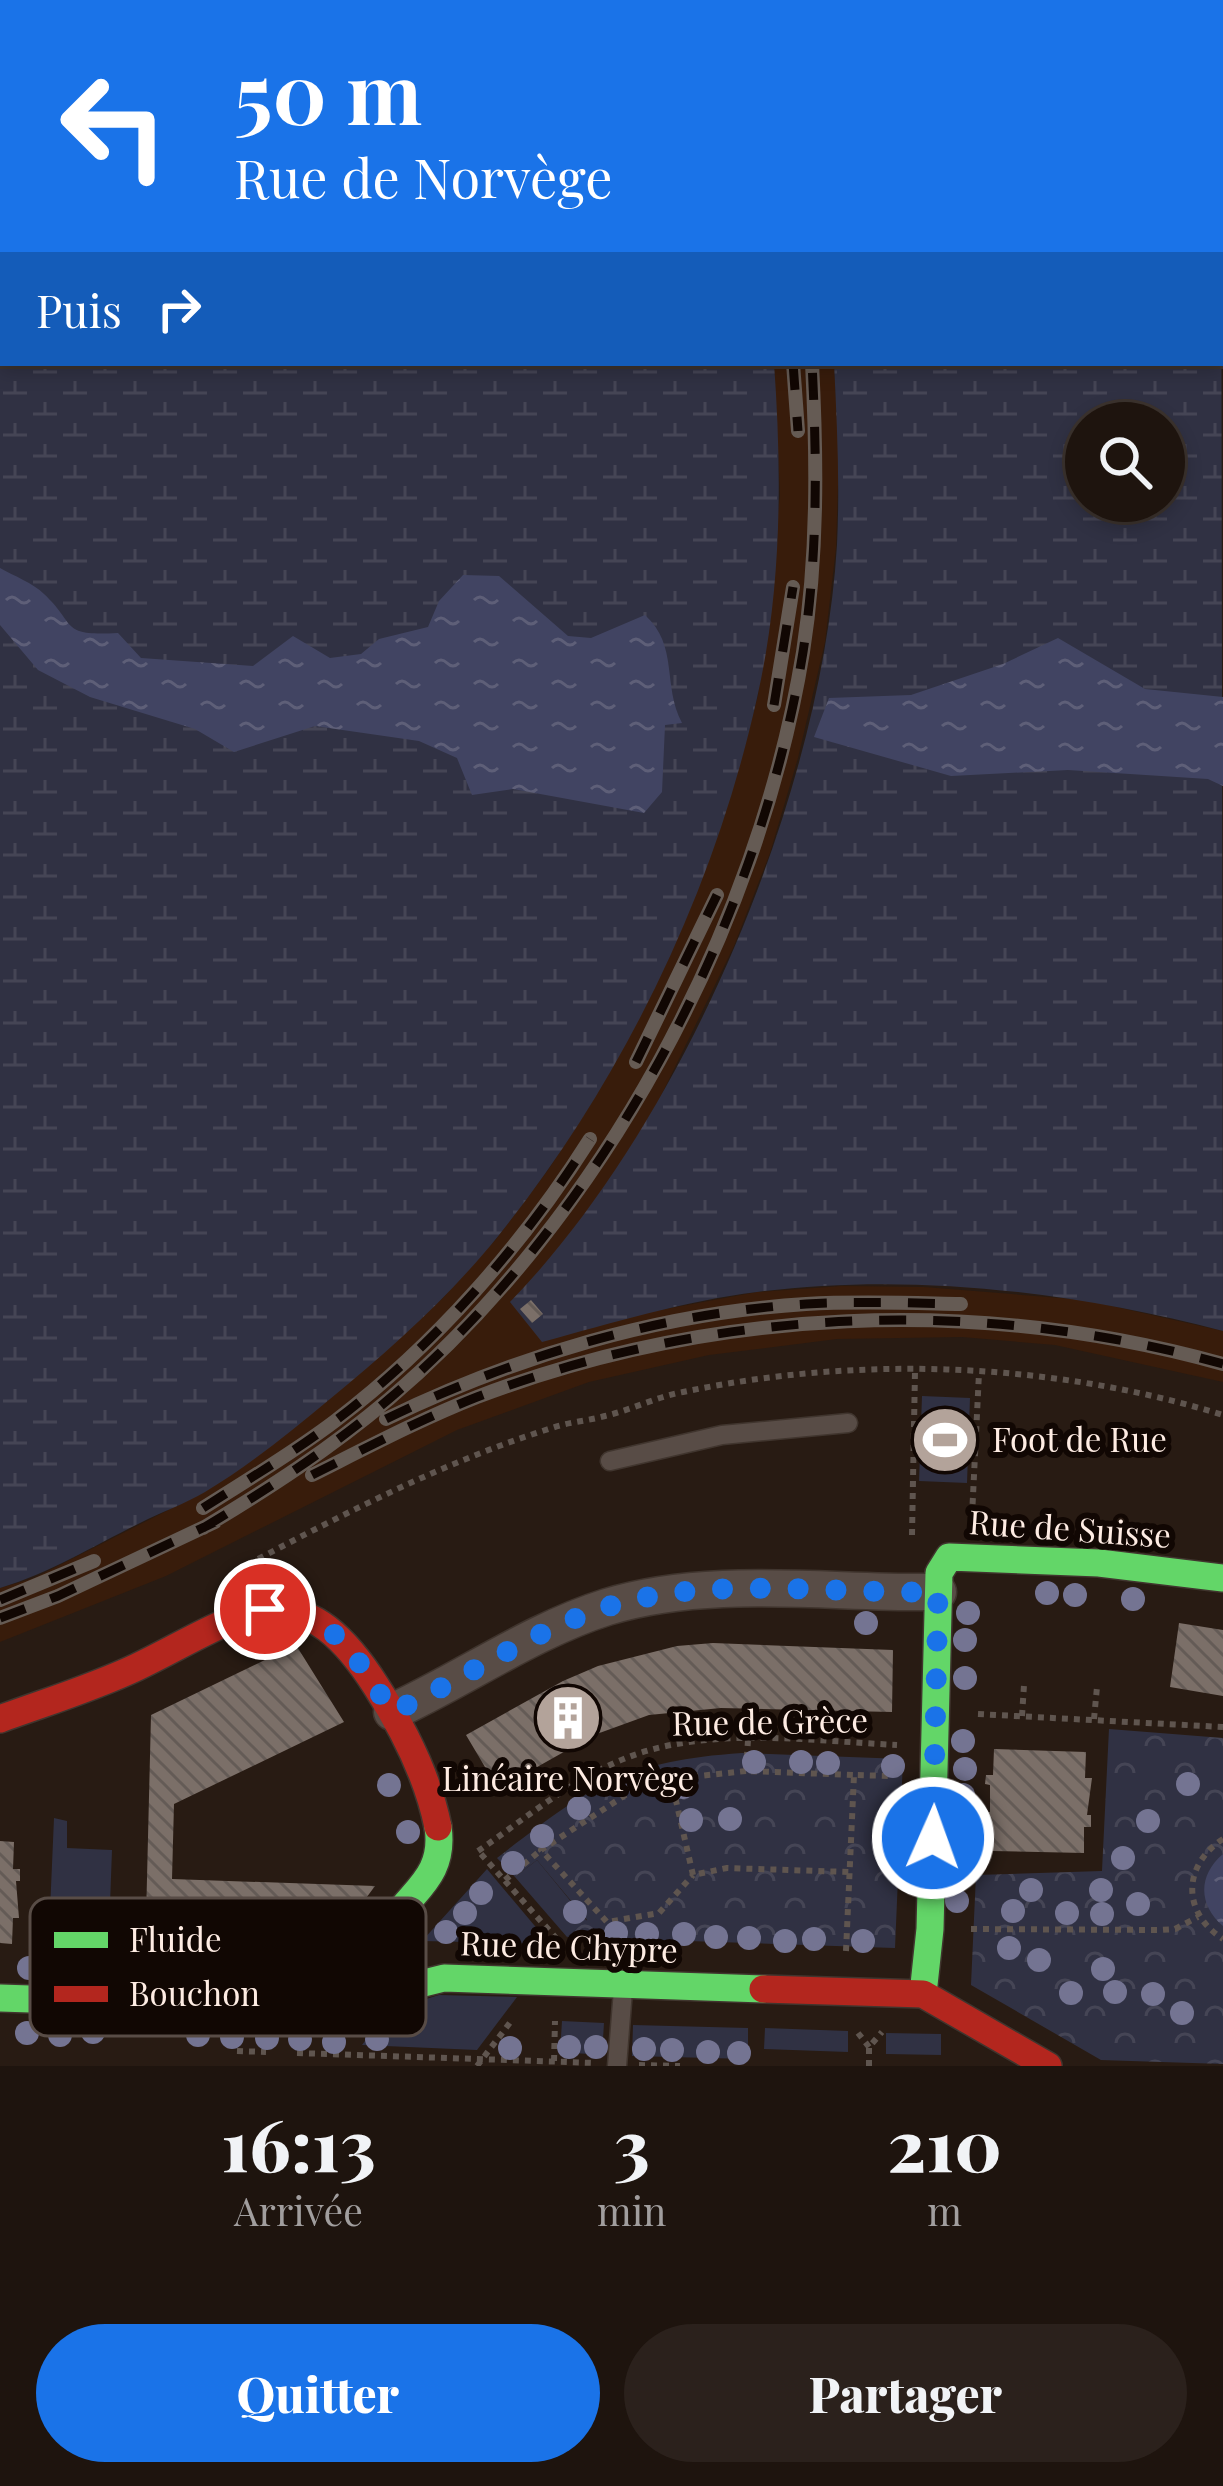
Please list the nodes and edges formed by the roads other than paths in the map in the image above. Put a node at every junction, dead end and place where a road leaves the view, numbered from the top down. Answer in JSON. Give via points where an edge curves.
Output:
{"nodes":[{"id":1,"x":848,"y":1423,"type":"dead end"},
{"id":2,"x":610,"y":1461,"type":"dead end"},
{"id":3,"x":1223,"y":1578,"type":"edge"},
{"id":4,"x":938,"y":1592,"type":"junction"},
{"id":5,"x":392,"y":1712,"type":"junction"},
{"id":6,"x":0,"y":1719,"type":"edge"},
{"id":7,"x":414,"y":1898,"type":"edge"},
{"id":8,"x":426,"y":1982,"type":"edge"},
{"id":9,"x":623,"y":1985,"type":"junction"},
{"id":10,"x":922,"y":1994,"type":"junction"},
{"id":11,"x":0,"y":1998,"type":"edge"},
{"id":12,"x":30,"y":1999,"type":"edge"},
{"id":13,"x":1035,"y":2063,"type":"edge"},
{"id":14,"x":617,"y":2065,"type":"edge"}],
"edges":[{"from":1,"to":2,"type":"lane","via":[[722,1435]]},
{"from":3,"to":4,"type":"street","name":"Rue de Suisse","via":[[950,1557]]},
{"from":4,"to":5,"type":"street","via":[[651,1596],[556,1626]]},
{"from":4,"to":10,"type":"street"},
{"from":5,"to":6,"type":"street","via":[[337,1634],[304,1615],[265,1609]]},
{"from":5,"to":7,"type":"street","via":[[437,1825],[436,1867]]},
{"from":8,"to":9,"type":"street","name":"Rue de Chypre"},
{"from":9,"to":10,"type":"street","name":"Rue de Chypre"},
{"from":9,"to":14,"type":"lane"},
{"from":10,"to":13,"type":"street","name":"Rue de Chypre"},
{"from":11,"to":12,"type":"street","name":"Rue de Chypre"}]}
